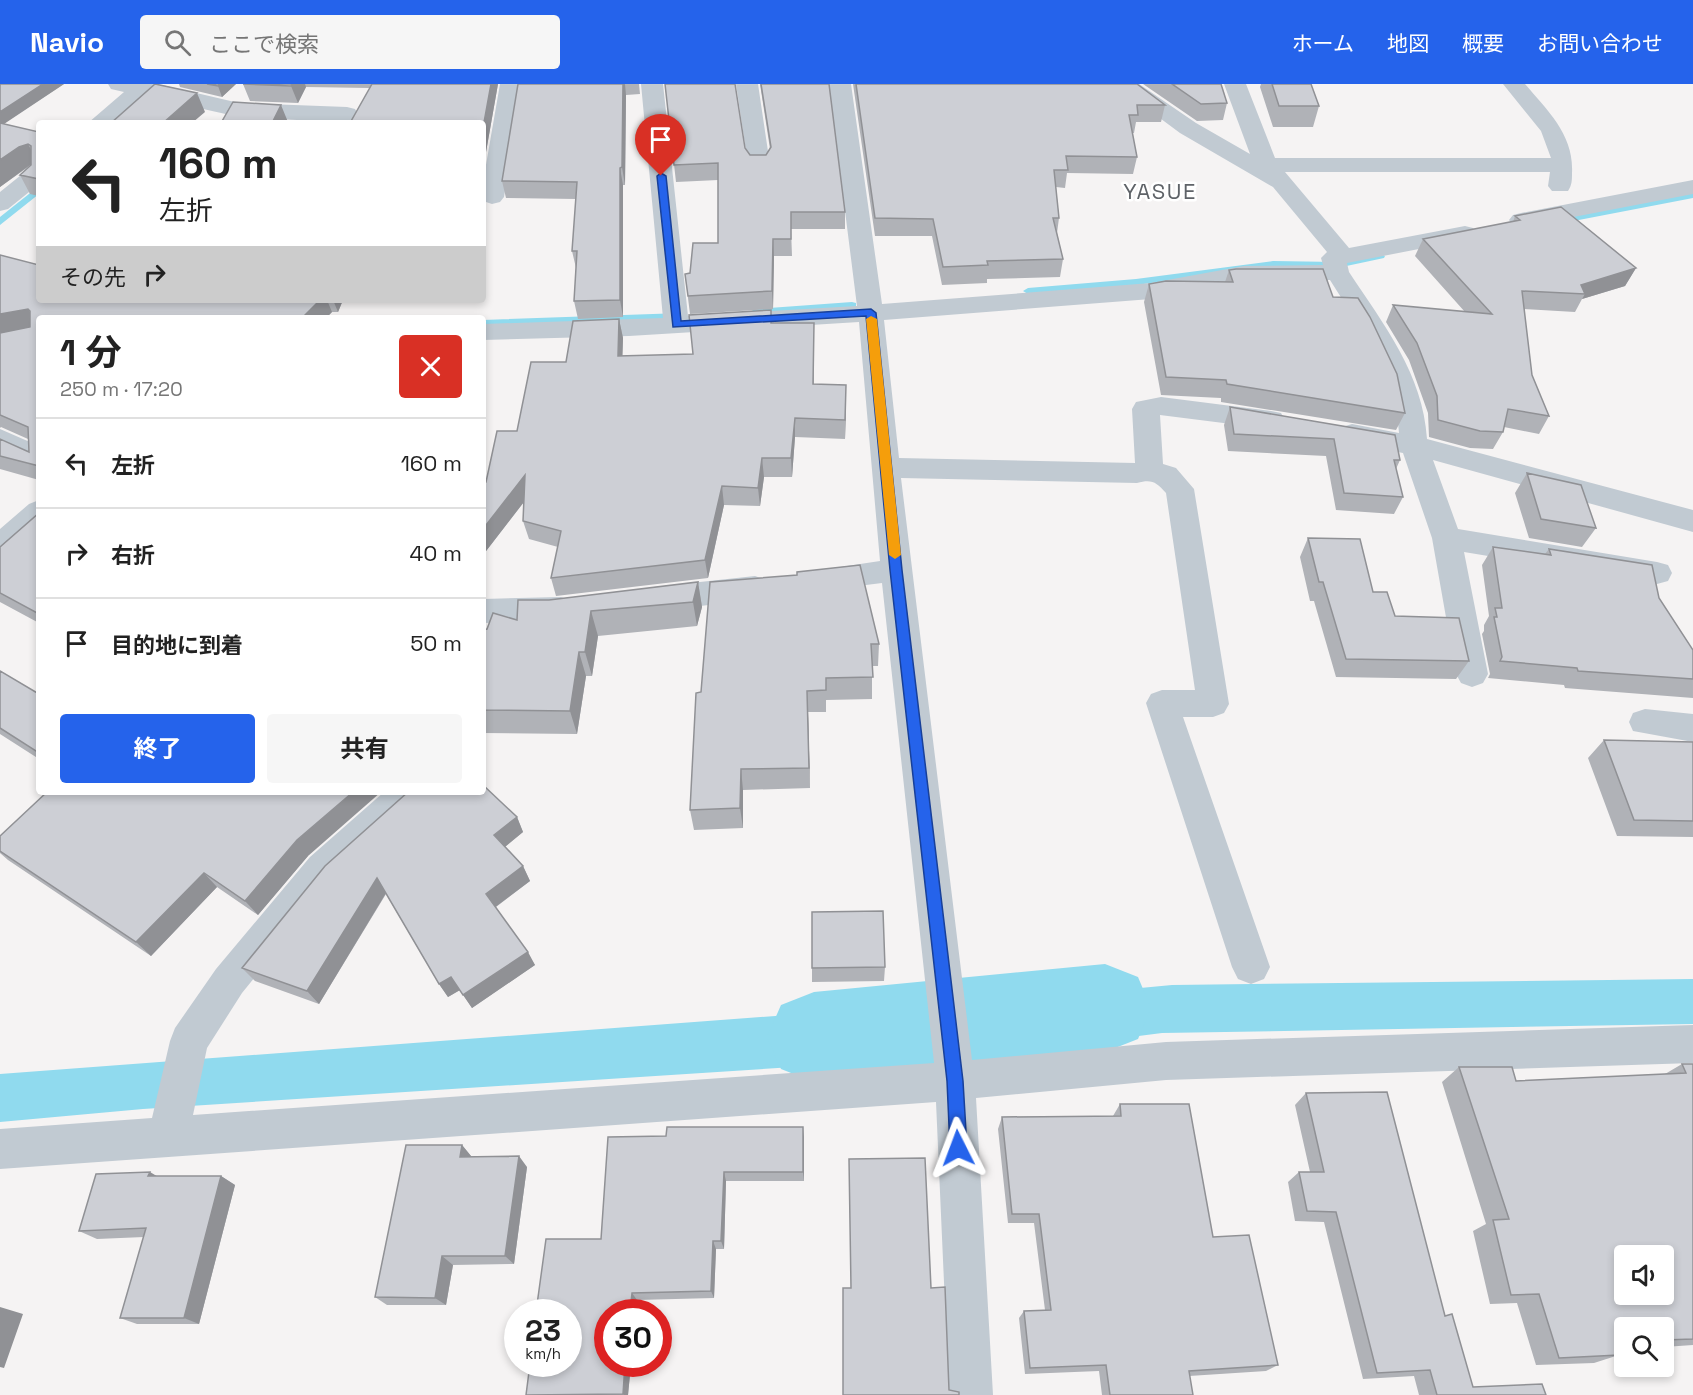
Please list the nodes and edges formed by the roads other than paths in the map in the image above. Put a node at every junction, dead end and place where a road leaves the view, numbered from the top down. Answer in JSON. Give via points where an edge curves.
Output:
{"nodes":[{"id":1,"x":511,"y":84,"type":"edge"},
{"id":2,"x":652,"y":84,"type":"edge"},
{"id":3,"x":747,"y":84,"type":"edge"},
{"id":4,"x":840,"y":84,"type":"edge"},
{"id":5,"x":1125,"y":84,"type":"edge"},
{"id":6,"x":1235,"y":84,"type":"edge"},
{"id":7,"x":1514,"y":84,"type":"edge"},
{"id":8,"x":143,"y":89,"type":"edge"},
{"id":9,"x":103,"y":120,"type":"edge"},
{"id":10,"x":344,"y":120,"type":"edge"},
{"id":11,"x":759,"y":165,"type":"edge"},
{"id":12,"x":1562,"y":165,"type":"junction"},
{"id":13,"x":36,"y":174,"type":"edge"},
{"id":14,"x":1274,"y":174,"type":"junction"},
{"id":15,"x":1693,"y":187,"type":"edge"},
{"id":16,"x":492,"y":197,"type":"dead end"},
{"id":17,"x":0,"y":204,"type":"edge"},
{"id":18,"x":1558,"y":212,"type":"junction"},
{"id":19,"x":1337,"y":264,"type":"junction"},
{"id":20,"x":871,"y":313,"type":"junction"},
{"id":21,"x":676,"y":319,"type":"junction"},
{"id":22,"x":486,"y":332,"type":"edge"},
{"id":23,"x":0,"y":439,"type":"edge"},
{"id":24,"x":1414,"y":446,"type":"junction"},
{"id":25,"x":36,"y":456,"type":"edge"},
{"id":26,"x":886,"y":468,"type":"junction"},
{"id":27,"x":1149,"y":470,"type":"junction"},
{"id":28,"x":36,"y":514,"type":"edge"},
{"id":29,"x":1693,"y":521,"type":"edge"},
{"id":30,"x":1447,"y":538,"type":"junction"},
{"id":31,"x":0,"y":546,"type":"edge"},
{"id":32,"x":896,"y":570,"type":"junction"},
{"id":33,"x":1657,"y":573,"type":"dead end"},
{"id":34,"x":625,"y":602,"type":"edge"},
{"id":35,"x":590,"y":606,"type":"edge"},
{"id":36,"x":487,"y":612,"type":"edge"},
{"id":37,"x":1472,"y":674,"type":"dead end"},
{"id":38,"x":1645,"y":722,"type":"dead end"},
{"id":39,"x":1693,"y":728,"type":"edge"},
{"id":40,"x":405,"y":795,"type":"edge"},
{"id":41,"x":1251,"y":967,"type":"dead end"},
{"id":42,"x":1693,"y":1044,"type":"edge"},
{"id":43,"x":954,"y":1072,"type":"junction"},
{"id":44,"x":170,"y":1126,"type":"junction"},
{"id":45,"x":0,"y":1149,"type":"edge"},
{"id":46,"x":972,"y":1395,"type":"edge"}],
"edges":[{"from":1,"to":16,"type":"street"},
{"from":2,"to":21,"type":"street"},
{"from":3,"to":11,"type":"street"},
{"from":4,"to":20,"type":"street"},
{"from":5,"to":14,"type":"street","via":[[1188,128]]},
{"from":6,"to":14,"type":"street","via":[[1260,153]]},
{"from":7,"to":12,"type":"street","via":[[1552,130]]},
{"from":8,"to":9,"type":"street"},
{"from":8,"to":10,"type":"street","via":[[248,111],[347,114]]},
{"from":12,"to":14,"type":"street"},
{"from":12,"to":18,"type":"street"},
{"from":13,"to":17,"type":"street"},
{"from":14,"to":19,"type":"street"},
{"from":15,"to":18,"type":"street"},
{"from":18,"to":19,"type":"street"},
{"from":19,"to":20,"type":"street","via":[[1244,274],[1151,291]]},
{"from":19,"to":24,"type":"street","via":[[1394,361],[1412,414]]},
{"from":20,"to":21,"type":"street"},
{"from":20,"to":26,"type":"street"},
{"from":21,"to":22,"type":"street"},
{"from":23,"to":25,"type":"street"},
{"from":24,"to":27,"type":"street","via":[[1161,406],[1146,409]]},
{"from":24,"to":29,"type":"street"},
{"from":24,"to":30,"type":"street"},
{"from":26,"to":27,"type":"street","via":[[1137,473]]},
{"from":26,"to":32,"type":"street"},
{"from":27,"to":41,"type":"street","via":[[1166,475],[1180,489],[1213,704],[1162,703]]},
{"from":28,"to":31,"type":"street"},
{"from":30,"to":33,"type":"street"},
{"from":30,"to":37,"type":"street"},
{"from":32,"to":34,"type":"street"},
{"from":32,"to":43,"type":"street"},
{"from":35,"to":36,"type":"street"},
{"from":38,"to":39,"type":"street"},
{"from":40,"to":44,"type":"street","via":[[322,868],[229,981],[189,1041]]},
{"from":42,"to":43,"type":"street"},
{"from":43,"to":44,"type":"street"},
{"from":43,"to":46,"type":"street"},
{"from":44,"to":45,"type":"street"}]}
